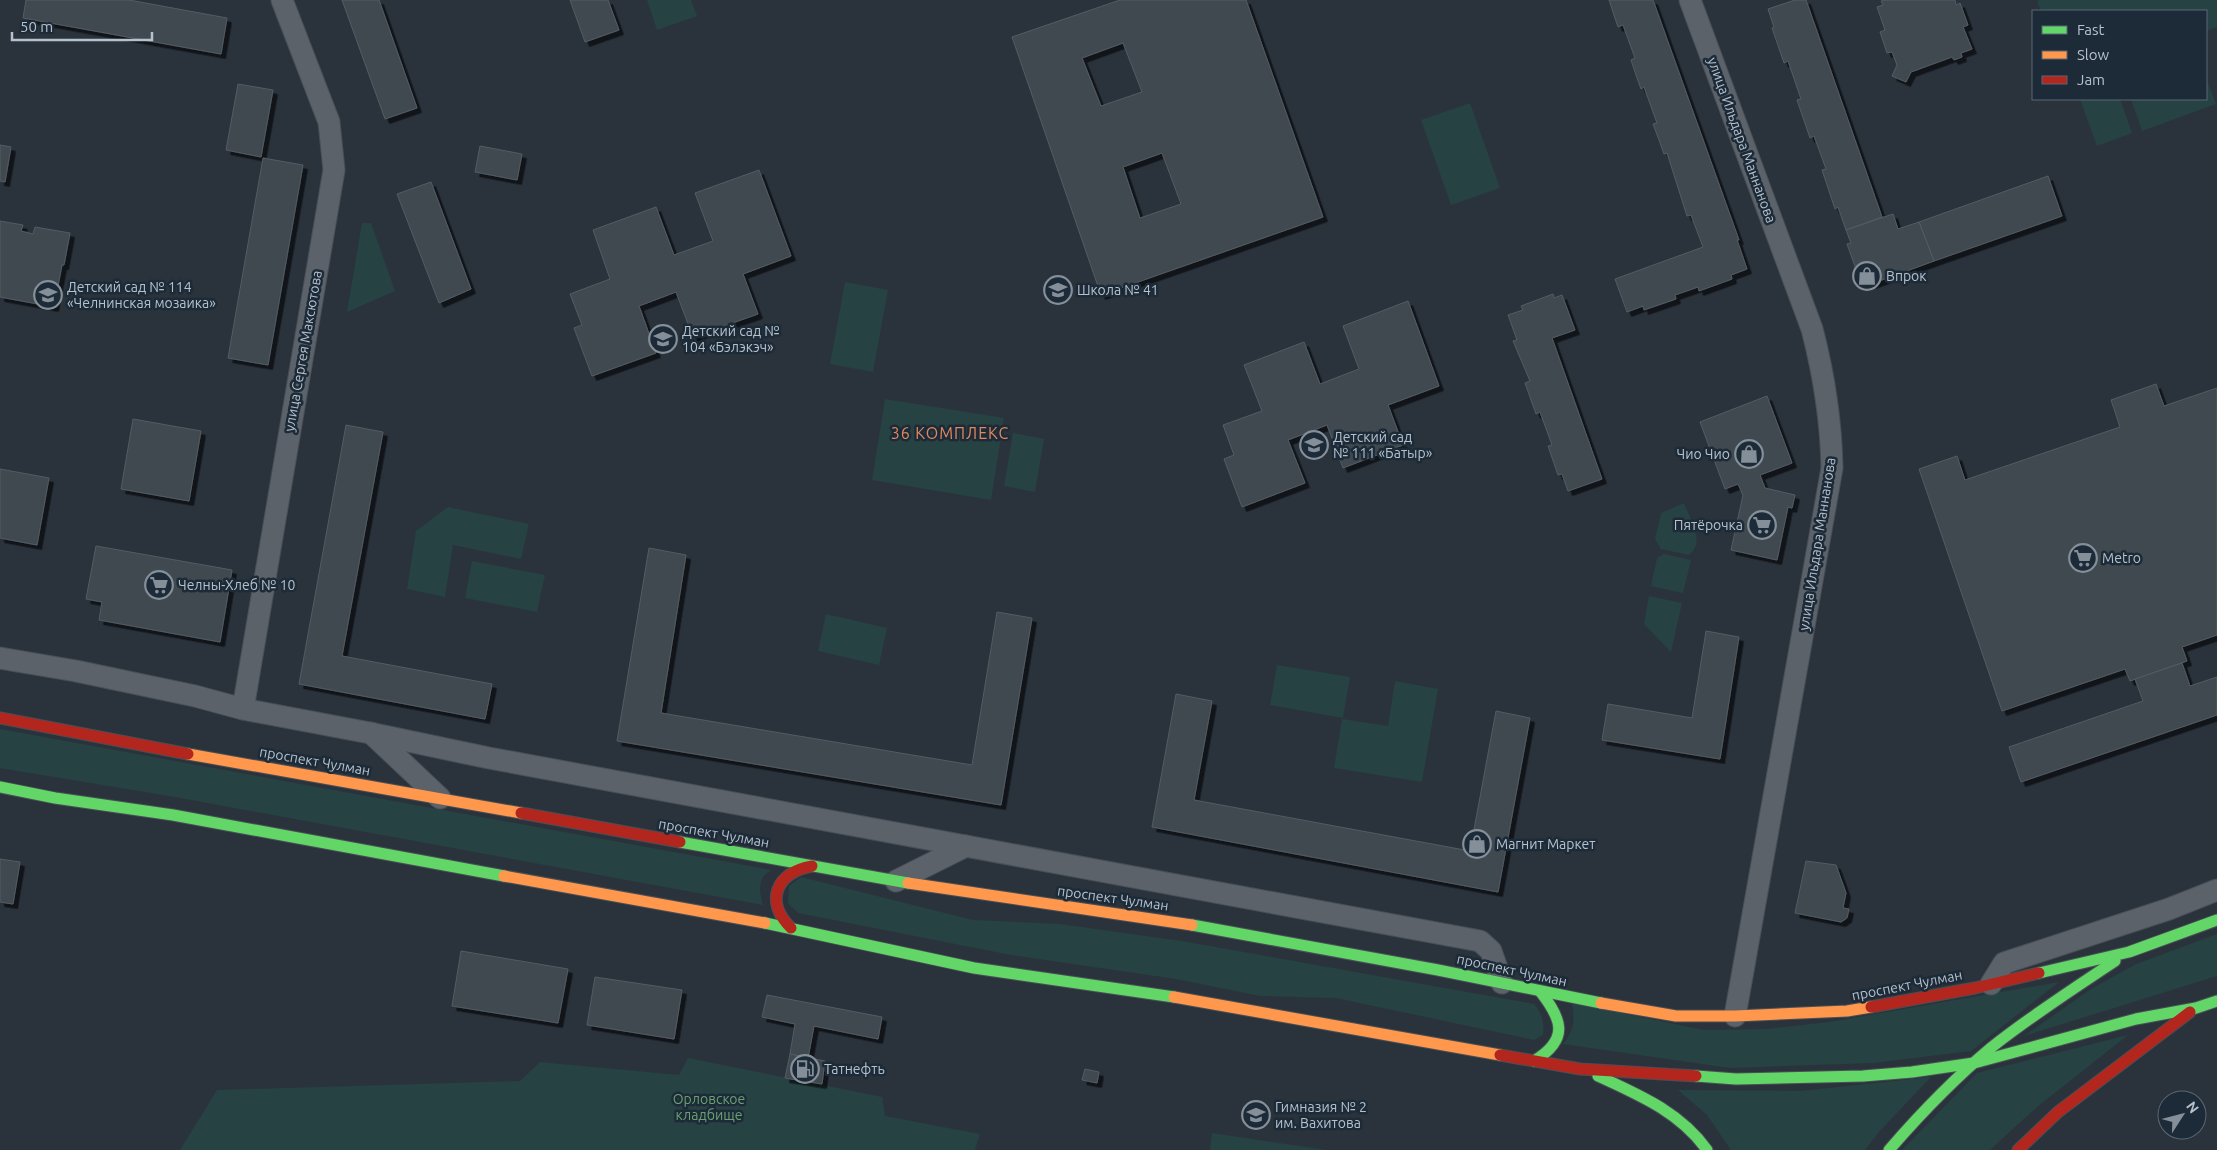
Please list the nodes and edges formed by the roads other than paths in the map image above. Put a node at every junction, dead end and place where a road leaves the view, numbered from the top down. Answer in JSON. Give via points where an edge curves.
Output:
{"nodes":[{"id":1,"x":282,"y":0,"type":"edge"},
{"id":2,"x":1690,"y":0,"type":"edge"},
{"id":3,"x":0,"y":658,"type":"edge"},
{"id":4,"x":243,"y":710,"type":"junction"},
{"id":5,"x":0,"y":718,"type":"edge"},
{"id":6,"x":370,"y":733,"type":"junction"},
{"id":7,"x":0,"y":788,"type":"edge"},
{"id":8,"x":440,"y":798,"type":"junction"},
{"id":9,"x":966,"y":846,"type":"junction"},
{"id":10,"x":812,"y":866,"type":"junction"},
{"id":11,"x":896,"y":881,"type":"junction"},
{"id":12,"x":2217,"y":890,"type":"edge"},
{"id":13,"x":2217,"y":920,"type":"edge"},
{"id":14,"x":791,"y":928,"type":"junction"},
{"id":15,"x":2129,"y":952,"type":"junction"},
{"id":16,"x":1502,"y":983,"type":"junction"},
{"id":17,"x":1991,"y":984,"type":"junction"},
{"id":18,"x":1540,"y":991,"type":"junction"},
{"id":19,"x":2217,"y":1001,"type":"edge"},
{"id":20,"x":2196,"y":1008,"type":"junction"},
{"id":21,"x":1735,"y":1016,"type":"junction"},
{"id":22,"x":1534,"y":1061,"type":"junction"},
{"id":23,"x":1974,"y":1063,"type":"junction"},
{"id":24,"x":1580,"y":1069,"type":"junction"},
{"id":25,"x":1707,"y":1150,"type":"edge"},
{"id":26,"x":1889,"y":1150,"type":"edge"},
{"id":27,"x":2018,"y":1150,"type":"edge"}],
"edges":[{"from":1,"to":4,"type":"street","name":"улица Сергея Максютова","via":[[329,122],[334,170]]},
{"from":2,"to":21,"type":"street","name":"улица Ильдара Маннанова","via":[[1812,329],[1825,381],[1832,441],[1832,468]]},
{"from":3,"to":4,"type":"street","via":[[176,692]]},
{"from":4,"to":6,"type":"street"},
{"from":5,"to":8,"type":"main road","name":"проспект Чулман"},
{"from":6,"to":8,"type":"street"},
{"from":6,"to":9,"type":"street"},
{"from":7,"to":14,"type":"main road","via":[[173,816]]},
{"from":8,"to":10,"type":"main road","name":"проспект Чулман"},
{"from":9,"to":11,"type":"street"},
{"from":9,"to":16,"type":"street","via":[[1480,941],[1490,951]]},
{"from":10,"to":11,"type":"main road","name":"проспект Чулман"},
{"from":10,"to":14,"type":"main road","via":[[795,869],[781,880],[777,910],[783,923]]},
{"from":11,"to":16,"type":"main road","name":"проспект Чулман","via":[[1186,924]]},
{"from":12,"to":17,"type":"street","via":[[2004,964]]},
{"from":13,"to":15,"type":"main road","name":"проспект Чулман"},
{"from":14,"to":22,"type":"main road","via":[[974,968],[1174,997]]},
{"from":15,"to":17,"type":"main road","name":"проспект Чулман"},
{"from":15,"to":23,"type":"main road","via":[[2040,1012]]},
{"from":16,"to":18,"type":"main road","name":"проспект Чулман"},
{"from":17,"to":21,"type":"main road","name":"проспект Чулман","via":[[1847,1012]]},
{"from":18,"to":21,"type":"main road","name":"проспект Чулман","via":[[1676,1016]]},
{"from":18,"to":22,"type":"main road","via":[[1558,1017],[1558,1033],[1544,1056]]},
{"from":19,"to":20,"type":"main road"},
{"from":20,"to":23,"type":"main road","via":[[2136,1019]]},
{"from":20,"to":27,"type":"main road","via":[[2058,1112]]},
{"from":22,"to":24,"type":"main road"},
{"from":23,"to":24,"type":"main road","via":[[1873,1076],[1736,1080]]},
{"from":23,"to":26,"type":"main road"},
{"from":24,"to":25,"type":"main road","via":[[1642,1096],[1672,1114],[1702,1141]]}]}
